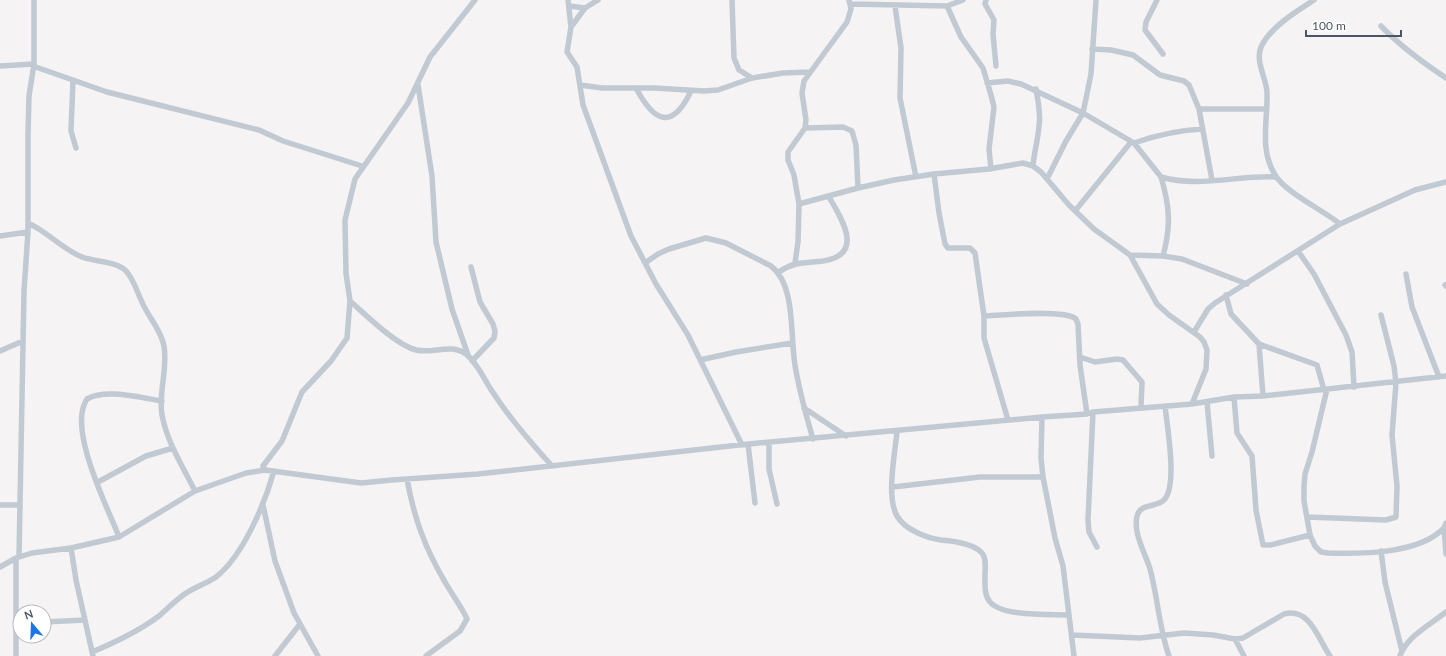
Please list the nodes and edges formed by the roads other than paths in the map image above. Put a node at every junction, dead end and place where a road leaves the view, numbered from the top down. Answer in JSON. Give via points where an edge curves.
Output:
{"nodes":[{"id":1,"x":34,"y":0,"type":"edge"},
{"id":2,"x":476,"y":0,"type":"edge"},
{"id":3,"x":598,"y":0,"type":"edge"},
{"id":4,"x":732,"y":0,"type":"edge"},
{"id":5,"x":963,"y":0,"type":"edge"},
{"id":6,"x":986,"y":0,"type":"edge"},
{"id":7,"x":1096,"y":0,"type":"edge"},
{"id":8,"x":1157,"y":0,"type":"edge"},
{"id":9,"x":1314,"y":0,"type":"edge"},
{"id":10,"x":850,"y":2,"type":"edge"},
{"id":11,"x":928,"y":2,"type":"edge"},
{"id":12,"x":568,"y":3,"type":"edge"},
{"id":13,"x":895,"y":6,"type":"junction"},
{"id":14,"x":947,"y":6,"type":"junction"},
{"id":15,"x":585,"y":8,"type":"junction"},
{"id":16,"x":1381,"y":26,"type":"dead end"},
{"id":17,"x":572,"y":27,"type":"junction"},
{"id":18,"x":1092,"y":49,"type":"junction"},
{"id":19,"x":1163,"y":54,"type":"dead end"},
{"id":20,"x":33,"y":65,"type":"junction"},
{"id":21,"x":0,"y":66,"type":"edge"},
{"id":22,"x":996,"y":66,"type":"dead end"},
{"id":23,"x":810,"y":72,"type":"junction"},
{"id":24,"x":752,"y":78,"type":"junction"},
{"id":25,"x":1446,"y":78,"type":"edge"},
{"id":26,"x":73,"y":80,"type":"junction"},
{"id":27,"x":987,"y":83,"type":"junction"},
{"id":28,"x":418,"y":85,"type":"junction"},
{"id":29,"x":580,"y":85,"type":"junction"},
{"id":30,"x":636,"y":88,"type":"junction"},
{"id":31,"x":1036,"y":89,"type":"junction"},
{"id":32,"x":691,"y":91,"type":"junction"},
{"id":33,"x":1199,"y":108,"type":"junction"},
{"id":34,"x":1266,"y":109,"type":"junction"},
{"id":35,"x":1083,"y":113,"type":"junction"},
{"id":36,"x":806,"y":128,"type":"junction"},
{"id":37,"x":1203,"y":129,"type":"junction"},
{"id":38,"x":1133,"y":142,"type":"junction"},
{"id":39,"x":76,"y":148,"type":"dead end"},
{"id":40,"x":362,"y":166,"type":"junction"},
{"id":41,"x":1033,"y":166,"type":"junction"},
{"id":42,"x":991,"y":169,"type":"junction"},
{"id":43,"x":934,"y":174,"type":"junction"},
{"id":44,"x":916,"y":177,"type":"junction"},
{"id":45,"x":1161,"y":177,"type":"junction"},
{"id":46,"x":1276,"y":177,"type":"junction"},
{"id":47,"x":1047,"y":179,"type":"junction"},
{"id":48,"x":1212,"y":180,"type":"junction"},
{"id":49,"x":1446,"y":182,"type":"edge"},
{"id":50,"x":858,"y":188,"type":"junction"},
{"id":51,"x":829,"y":197,"type":"junction"},
{"id":52,"x":799,"y":204,"type":"junction"},
{"id":53,"x":1074,"y":211,"type":"junction"},
{"id":54,"x":28,"y":223,"type":"junction"},
{"id":55,"x":1340,"y":224,"type":"junction"},
{"id":56,"x":28,"y":232,"type":"junction"},
{"id":57,"x":0,"y":236,"type":"edge"},
{"id":58,"x":1298,"y":251,"type":"junction"},
{"id":59,"x":1130,"y":255,"type":"junction"},
{"id":60,"x":1163,"y":256,"type":"junction"},
{"id":61,"x":645,"y":263,"type":"junction"},
{"id":62,"x":795,"y":263,"type":"junction"},
{"id":63,"x":472,"y":267,"type":"dead end"},
{"id":64,"x":779,"y":272,"type":"junction"},
{"id":65,"x":1406,"y":274,"type":"dead end"},
{"id":66,"x":1247,"y":284,"type":"junction"},
{"id":67,"x":1226,"y":295,"type":"junction"},
{"id":68,"x":350,"y":301,"type":"junction"},
{"id":69,"x":984,"y":316,"type":"junction"},
{"id":70,"x":1381,"y":316,"type":"dead end"},
{"id":71,"x":1194,"y":332,"type":"junction"},
{"id":72,"x":23,"y":341,"type":"junction"},
{"id":73,"x":792,"y":343,"type":"junction"},
{"id":74,"x":1259,"y":344,"type":"junction"},
{"id":75,"x":0,"y":351,"type":"edge"},
{"id":76,"x":468,"y":355,"type":"junction"},
{"id":77,"x":1080,"y":357,"type":"junction"},
{"id":78,"x":700,"y":360,"type":"junction"},
{"id":79,"x":472,"y":361,"type":"junction"},
{"id":80,"x":1446,"y":376,"type":"edge"},
{"id":81,"x":1439,"y":377,"type":"junction"},
{"id":82,"x":1396,"y":383,"type":"junction"},
{"id":83,"x":1354,"y":387,"type":"junction"},
{"id":84,"x":1326,"y":390,"type":"junction"},
{"id":85,"x":1263,"y":396,"type":"junction"},
{"id":86,"x":1234,"y":397,"type":"junction"},
{"id":87,"x":162,"y":401,"type":"junction"},
{"id":88,"x":1207,"y":402,"type":"junction"},
{"id":89,"x":1192,"y":404,"type":"junction"},
{"id":90,"x":1165,"y":406,"type":"junction"},
{"id":91,"x":1141,"y":407,"type":"junction"},
{"id":92,"x":804,"y":408,"type":"junction"},
{"id":93,"x":1093,"y":412,"type":"junction"},
{"id":94,"x":1087,"y":414,"type":"junction"},
{"id":95,"x":1042,"y":417,"type":"junction"},
{"id":96,"x":1008,"y":420,"type":"junction"},
{"id":97,"x":897,"y":432,"type":"junction"},
{"id":98,"x":846,"y":436,"type":"junction"},
{"id":99,"x":813,"y":440,"type":"junction"},
{"id":100,"x":769,"y":443,"type":"junction"},
{"id":101,"x":748,"y":444,"type":"junction"},
{"id":102,"x":742,"y":445,"type":"junction"},
{"id":103,"x":174,"y":448,"type":"junction"},
{"id":104,"x":1212,"y":456,"type":"dead end"},
{"id":105,"x":552,"y":466,"type":"junction"},
{"id":106,"x":265,"y":470,"type":"junction"},
{"id":107,"x":274,"y":471,"type":"junction"},
{"id":108,"x":1043,"y":477,"type":"junction"},
{"id":109,"x":407,"y":479,"type":"junction"},
{"id":110,"x":98,"y":482,"type":"junction"},
{"id":111,"x":893,"y":487,"type":"junction"},
{"id":112,"x":196,"y":491,"type":"junction"},
{"id":113,"x":755,"y":503,"type":"dead end"},
{"id":114,"x":0,"y":504,"type":"edge"},
{"id":115,"x":777,"y":504,"type":"dead end"},
{"id":116,"x":19,"y":505,"type":"junction"},
{"id":117,"x":263,"y":505,"type":"junction"},
{"id":118,"x":1307,"y":516,"type":"junction"},
{"id":119,"x":1445,"y":525,"type":"edge"},
{"id":120,"x":1310,"y":535,"type":"junction"},
{"id":121,"x":119,"y":537,"type":"junction"},
{"id":122,"x":1096,"y":547,"type":"dead end"},
{"id":123,"x":72,"y":548,"type":"junction"},
{"id":124,"x":1381,"y":551,"type":"junction"},
{"id":125,"x":1446,"y":554,"type":"edge"},
{"id":126,"x":18,"y":558,"type":"junction"},
{"id":127,"x":0,"y":567,"type":"edge"},
{"id":128,"x":18,"y":604,"type":"edge"},
{"id":129,"x":1446,"y":612,"type":"edge"},
{"id":130,"x":1070,"y":615,"type":"junction"},
{"id":131,"x":85,"y":620,"type":"junction"},
{"id":132,"x":52,"y":622,"type":"edge"},
{"id":133,"x":300,"y":624,"type":"junction"},
{"id":134,"x":1161,"y":634,"type":"junction"},
{"id":135,"x":1072,"y":635,"type":"junction"},
{"id":136,"x":1234,"y":639,"type":"junction"},
{"id":137,"x":17,"y":644,"type":"edge"},
{"id":138,"x":1401,"y":653,"type":"edge"},
{"id":139,"x":93,"y":654,"type":"edge"},
{"id":140,"x":16,"y":656,"type":"edge"},
{"id":141,"x":275,"y":656,"type":"edge"},
{"id":142,"x":318,"y":656,"type":"edge"},
{"id":143,"x":426,"y":656,"type":"edge"},
{"id":144,"x":1074,"y":656,"type":"edge"},
{"id":145,"x":1168,"y":656,"type":"edge"},
{"id":146,"x":1244,"y":656,"type":"edge"},
{"id":147,"x":1330,"y":656,"type":"edge"}],
"edges":[{"from":1,"to":20,"type":"street"},
{"from":2,"to":28,"type":"street","via":[[430,57]]},
{"from":3,"to":15,"type":"street"},
{"from":4,"to":24,"type":"street","via":[[734,58],[739,70]]},
{"from":5,"to":14,"type":"street"},
{"from":6,"to":22,"type":"street","via":[[985,4],[994,20]]},
{"from":7,"to":18,"type":"street"},
{"from":8,"to":19,"type":"street","via":[[1146,22],[1145,30]]},
{"from":9,"to":34,"type":"street","via":[[1270,34],[1261,46],[1260,61],[1266,87]]},
{"from":10,"to":13,"type":"street"},
{"from":10,"to":23,"type":"street","via":[[846,22]]},
{"from":11,"to":13,"type":"street"},
{"from":11,"to":14,"type":"street"},
{"from":12,"to":15,"type":"street"},
{"from":12,"to":17,"type":"street"},
{"from":13,"to":44,"type":"street","via":[[901,48],[901,104]]},
{"from":14,"to":27,"type":"street","via":[[961,37],[983,68]]},
{"from":15,"to":17,"type":"street"},
{"from":16,"to":25,"type":"street","via":[[1418,60]]},
{"from":17,"to":29,"type":"street","via":[[567,49],[578,67]]},
{"from":18,"to":33,"type":"street","via":[[1133,55],[1160,75],[1184,81],[1189,85]]},
{"from":18,"to":35,"type":"street","via":[[1088,93]]},
{"from":20,"to":21,"type":"street"},
{"from":20,"to":26,"type":"street"},
{"from":20,"to":54,"type":"street","via":[[29,96]]},
{"from":23,"to":24,"type":"street"},
{"from":23,"to":36,"type":"street","via":[[804,81],[802,93]]},
{"from":24,"to":32,"type":"street","via":[[718,90]]},
{"from":26,"to":39,"type":"street","via":[[71,131]]},
{"from":26,"to":40,"type":"street","via":[[197,116],[259,130],[283,141]]},
{"from":27,"to":31,"type":"street","via":[[1008,81]]},
{"from":27,"to":42,"type":"street","via":[[994,108],[988,149]]},
{"from":28,"to":40,"type":"street","via":[[399,117]]},
{"from":28,"to":76,"type":"street","via":[[432,176],[436,242],[452,309]]},
{"from":29,"to":30,"type":"street"},
{"from":29,"to":61,"type":"street","via":[[583,105],[605,166],[631,236]]},
{"from":30,"to":32,"type":"street"},
{"from":30,"to":32,"type":"street","via":[[652,113],[661,116],[671,116],[682,110]]},
{"from":31,"to":35,"type":"street"},
{"from":31,"to":41,"type":"street","via":[[1040,126],[1034,146]]},
{"from":33,"to":34,"type":"street"},
{"from":33,"to":37,"type":"street"},
{"from":34,"to":46,"type":"street","via":[[1264,137]]},
{"from":35,"to":38,"type":"street"},
{"from":35,"to":47,"type":"street"},
{"from":36,"to":50,"type":"street","via":[[843,127],[852,131],[856,145]]},
{"from":36,"to":52,"type":"street","via":[[788,152]]},
{"from":37,"to":38,"type":"street","via":[[1157,135]]},
{"from":37,"to":48,"type":"street"},
{"from":38,"to":45,"type":"street"},
{"from":38,"to":53,"type":"street"},
{"from":40,"to":68,"type":"street","via":[[355,179],[345,220],[346,273]]},
{"from":41,"to":42,"type":"street","via":[[1012,164]]},
{"from":41,"to":47,"type":"street"},
{"from":42,"to":43,"type":"street"},
{"from":43,"to":44,"type":"street"},
{"from":43,"to":69,"type":"street","via":[[944,244],[948,248],[973,250]]},
{"from":44,"to":50,"type":"street"},
{"from":45,"to":48,"type":"street","via":[[1194,182]]},
{"from":45,"to":60,"type":"street","via":[[1169,217]]},
{"from":46,"to":48,"type":"street"},
{"from":46,"to":55,"type":"street","via":[[1301,198]]},
{"from":47,"to":53,"type":"street"},
{"from":49,"to":55,"type":"street","via":[[1415,190]]},
{"from":50,"to":51,"type":"street"},
{"from":51,"to":52,"type":"street"},
{"from":51,"to":62,"type":"street","via":[[846,232],[845,252],[834,258]]},
{"from":52,"to":62,"type":"street"},
{"from":53,"to":59,"type":"street"},
{"from":54,"to":56,"type":"street"},
{"from":54,"to":87,"type":"street","via":[[80,256],[120,267],[129,274],[164,346]]},
{"from":55,"to":58,"type":"street"},
{"from":56,"to":57,"type":"street"},
{"from":56,"to":72,"type":"street"},
{"from":58,"to":66,"type":"street"},
{"from":58,"to":83,"type":"street","via":[[1314,274],[1346,335],[1352,358]]},
{"from":59,"to":60,"type":"street"},
{"from":59,"to":71,"type":"street","via":[[1157,304]]},
{"from":60,"to":66,"type":"street","via":[[1182,259]]},
{"from":61,"to":64,"type":"street","via":[[669,249],[699,240],[713,239]]},
{"from":61,"to":78,"type":"street"},
{"from":62,"to":64,"type":"street"},
{"from":63,"to":79,"type":"street","via":[[480,302],[495,331],[494,338]]},
{"from":64,"to":73,"type":"street","via":[[789,305]]},
{"from":65,"to":81,"type":"street","via":[[1412,308]]},
{"from":66,"to":67,"type":"street"},
{"from":67,"to":71,"type":"street","via":[[1208,309]]},
{"from":67,"to":74,"type":"street","via":[[1231,314]]},
{"from":68,"to":76,"type":"street","via":[[372,321],[414,349],[426,352],[452,348]]},
{"from":68,"to":106,"type":"street","via":[[347,338],[331,361],[302,392],[282,441],[263,466]]},
{"from":69,"to":77,"type":"street","via":[[1041,313],[1074,316],[1078,322]]},
{"from":69,"to":96,"type":"street","via":[[984,338]]},
{"from":70,"to":82,"type":"street","via":[[1393,360]]},
{"from":71,"to":89,"type":"street","via":[[1204,342],[1207,360]]},
{"from":72,"to":75,"type":"street"},
{"from":72,"to":116,"type":"street"},
{"from":73,"to":78,"type":"street"},
{"from":73,"to":92,"type":"street"},
{"from":74,"to":84,"type":"street","via":[[1317,365]]},
{"from":74,"to":85,"type":"street"},
{"from":76,"to":79,"type":"street"},
{"from":77,"to":91,"type":"street","via":[[1095,362],[1123,360],[1142,382]]},
{"from":77,"to":94,"type":"street"},
{"from":78,"to":102,"type":"street"},
{"from":79,"to":105,"type":"street","via":[[526,437]]},
{"from":80,"to":81,"type":"street"},
{"from":81,"to":82,"type":"street"},
{"from":82,"to":83,"type":"street"},
{"from":82,"to":118,"type":"street","via":[[1392,435],[1397,486],[1396,517],[1386,520]]},
{"from":83,"to":84,"type":"street"},
{"from":84,"to":85,"type":"street"},
{"from":84,"to":118,"type":"street","via":[[1305,474],[1304,501]]},
{"from":85,"to":86,"type":"street"},
{"from":86,"to":88,"type":"street"},
{"from":86,"to":120,"type":"street","via":[[1237,433],[1252,456],[1256,510],[1263,545]]},
{"from":87,"to":103,"type":"street","via":[[163,417]]},
{"from":87,"to":110,"type":"street","via":[[111,394],[87,398],[81,417],[82,434]]},
{"from":88,"to":89,"type":"street"},
{"from":88,"to":104,"type":"street"},
{"from":89,"to":90,"type":"street"},
{"from":90,"to":91,"type":"street"},
{"from":90,"to":134,"type":"street","via":[[1170,460],[1169,492],[1161,502],[1141,510],[1136,523],[1153,582]]},
{"from":91,"to":93,"type":"street"},
{"from":92,"to":98,"type":"street"},
{"from":92,"to":99,"type":"street"},
{"from":93,"to":94,"type":"street"},
{"from":93,"to":122,"type":"street","via":[[1088,520]]},
{"from":94,"to":95,"type":"street"},
{"from":95,"to":96,"type":"street"},
{"from":95,"to":108,"type":"street"},
{"from":96,"to":97,"type":"street"},
{"from":97,"to":98,"type":"street"},
{"from":97,"to":111,"type":"street"},
{"from":98,"to":99,"type":"street"},
{"from":99,"to":100,"type":"street"},
{"from":100,"to":101,"type":"street"},
{"from":100,"to":115,"type":"street","via":[[768,469]]},
{"from":101,"to":102,"type":"street"},
{"from":101,"to":113,"type":"street"},
{"from":102,"to":105,"type":"street"},
{"from":103,"to":110,"type":"street","via":[[146,456]]},
{"from":103,"to":112,"type":"street"},
{"from":105,"to":109,"type":"street"},
{"from":106,"to":107,"type":"street"},
{"from":106,"to":112,"type":"street","via":[[246,473]]},
{"from":107,"to":109,"type":"street","via":[[360,483]]},
{"from":107,"to":117,"type":"street"},
{"from":108,"to":111,"type":"street","via":[[980,477]]},
{"from":108,"to":130,"type":"street","via":[[1055,538],[1061,555]]},
{"from":109,"to":143,"type":"street","via":[[412,508],[427,549],[467,619],[460,631]]},
{"from":110,"to":121,"type":"street"},
{"from":111,"to":130,"type":"street","via":[[892,499],[897,517],[911,528],[933,538],[972,546],[984,554],[986,593],[993,604],[1010,611]]},
{"from":112,"to":121,"type":"street"},
{"from":114,"to":116,"type":"street"},
{"from":116,"to":126,"type":"street"},
{"from":117,"to":133,"type":"street","via":[[275,561]]},
{"from":117,"to":139,"type":"street","via":[[235,555],[216,577],[185,593],[132,634]]},
{"from":118,"to":120,"type":"street"},
{"from":119,"to":124,"type":"street","via":[[1438,534],[1418,544]]},
{"from":119,"to":125,"type":"street"},
{"from":120,"to":124,"type":"street","via":[[1321,552]]},
{"from":121,"to":123,"type":"street"},
{"from":123,"to":126,"type":"street","via":[[32,553]]},
{"from":123,"to":131,"type":"street"},
{"from":124,"to":138,"type":"street"},
{"from":126,"to":127,"type":"street"},
{"from":126,"to":128,"type":"street"},
{"from":129,"to":138,"type":"street","via":[[1423,629]]},
{"from":130,"to":135,"type":"street"},
{"from":131,"to":132,"type":"street"},
{"from":131,"to":139,"type":"street"},
{"from":133,"to":141,"type":"street"},
{"from":133,"to":142,"type":"street"},
{"from":134,"to":135,"type":"street","via":[[1140,638]]},
{"from":134,"to":136,"type":"street","via":[[1184,633]]},
{"from":134,"to":145,"type":"street"},
{"from":135,"to":144,"type":"street"},
{"from":136,"to":146,"type":"street"},
{"from":136,"to":147,"type":"street","via":[[1243,638],[1284,614],[1299,613],[1306,617]]},
{"from":137,"to":140,"type":"street"}]}
